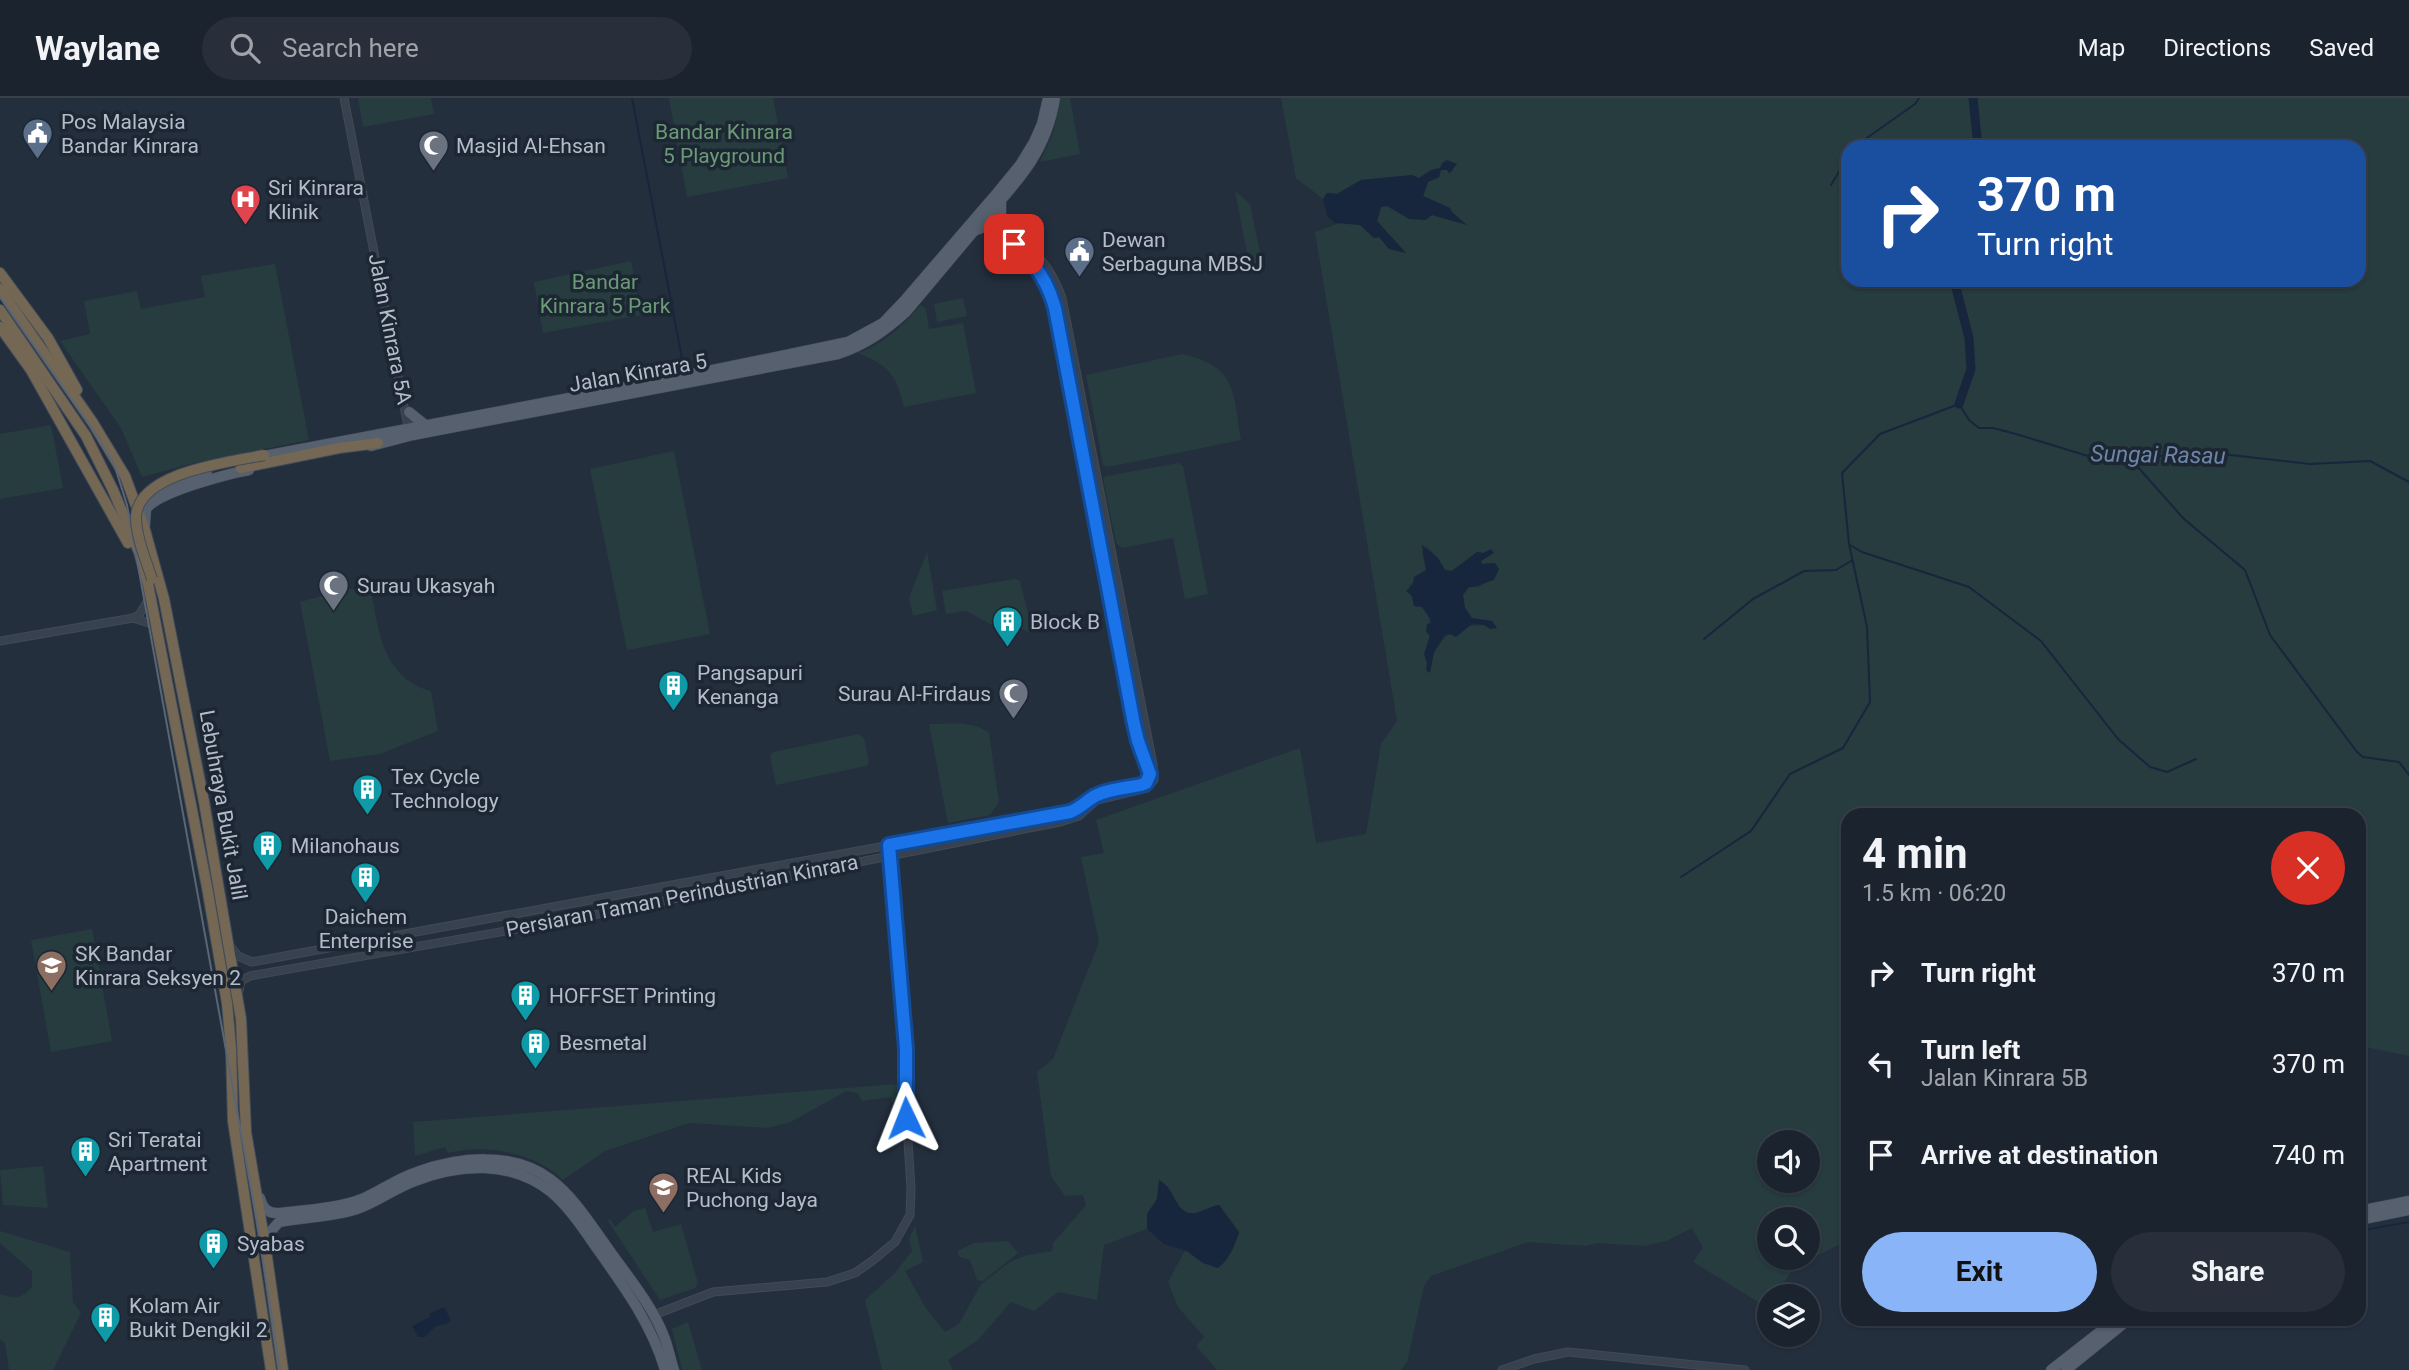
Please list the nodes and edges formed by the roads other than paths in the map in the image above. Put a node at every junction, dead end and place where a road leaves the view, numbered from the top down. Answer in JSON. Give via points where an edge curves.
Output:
{"nodes":[{"id":1,"x":346,"y":98,"type":"edge"},
{"id":2,"x":1048,"y":98,"type":"edge"},
{"id":3,"x":1055,"y":98,"type":"edge"},
{"id":4,"x":1001,"y":201,"type":"junction"},
{"id":5,"x":985,"y":212,"type":"junction"},
{"id":6,"x":998,"y":224,"type":"junction"},
{"id":7,"x":976,"y":230,"type":"junction"},
{"id":8,"x":0,"y":272,"type":"edge"},
{"id":9,"x":0,"y":289,"type":"edge"},
{"id":10,"x":0,"y":310,"type":"edge"},
{"id":11,"x":0,"y":327,"type":"edge"},
{"id":12,"x":40,"y":370,"type":"junction"},
{"id":13,"x":93,"y":423,"type":"junction"},
{"id":14,"x":408,"y":426,"type":"junction"},
{"id":15,"x":379,"y":443,"type":"junction"},
{"id":16,"x":264,"y":455,"type":"junction"},
{"id":17,"x":241,"y":468,"type":"dead end"},
{"id":18,"x":101,"y":476,"type":"dead end"},
{"id":19,"x":125,"y":476,"type":"junction"},
{"id":20,"x":148,"y":541,"type":"junction"},
{"id":21,"x":147,"y":601,"type":"junction"},
{"id":22,"x":133,"y":618,"type":"junction"},
{"id":23,"x":152,"y":624,"type":"junction"},
{"id":24,"x":0,"y":641,"type":"edge"},
{"id":25,"x":161,"y":646,"type":"junction"},
{"id":26,"x":164,"y":662,"type":"junction"},
{"id":27,"x":1150,"y":764,"type":"junction"},
{"id":28,"x":889,"y":845,"type":"junction"},
{"id":29,"x":890,"y":856,"type":"junction"},
{"id":30,"x":228,"y":944,"type":"junction"},
{"id":31,"x":238,"y":999,"type":"junction"},
{"id":32,"x":256,"y":1187,"type":"junction"},
{"id":33,"x":2409,"y":1201,"type":"edge"},
{"id":34,"x":2409,"y":1210,"type":"edge"},
{"id":35,"x":2366,"y":1212,"type":"edge"},
{"id":36,"x":309,"y":1213,"type":"junction"},
{"id":37,"x":2366,"y":1213,"type":"edge"},
{"id":38,"x":266,"y":1250,"type":"junction"},
{"id":39,"x":648,"y":1317,"type":"junction"},
{"id":40,"x":2107,"y":1326,"type":"edge"},
{"id":41,"x":2121,"y":1326,"type":"edge"},
{"id":42,"x":271,"y":1370,"type":"edge"},
{"id":43,"x":283,"y":1370,"type":"edge"},
{"id":44,"x":665,"y":1370,"type":"edge"},
{"id":45,"x":674,"y":1370,"type":"edge"},
{"id":46,"x":1502,"y":1370,"type":"edge"},
{"id":47,"x":1745,"y":1370,"type":"edge"},
{"id":48,"x":2051,"y":1370,"type":"edge"},
{"id":49,"x":2066,"y":1370,"type":"edge"}],
"edges":[{"from":1,"to":14,"type":"street","name":"Jalan Kinrara 5A"},
{"from":2,"to":5,"type":"main road","name":"Jalan Kinrara 5","via":[[1027,155]]},
{"from":3,"to":4,"type":"main road","name":"Jalan Kinrara 5","via":[[1035,158]]},
{"from":4,"to":5,"type":"main road","name":"Jalan Kinrara 5"},
{"from":4,"to":6,"type":"main road"},
{"from":5,"to":6,"type":"street"},
{"from":5,"to":7,"type":"main road","name":"Jalan Kinrara 5"},
{"from":5,"to":14,"type":"main road","name":"Jalan Kinrara 5","via":[[883,323],[848,342]]},
{"from":6,"to":7,"type":"main road"},
{"from":6,"to":27,"type":"street","via":[[1040,273],[1052,297],[1134,724]]},
{"from":7,"to":14,"type":"main road","name":"Jalan Kinrara 5","via":[[906,312],[886,330],[850,350],[761,370]]},
{"from":8,"to":13,"type":"highway","via":[[48,338]]},
{"from":9,"to":13,"type":"highway","name":"Lebuhraya Bukit Jalil"},
{"from":10,"to":12,"type":"highway","name":"Lebuhraya Bukit Jalil"},
{"from":11,"to":21,"type":"highway","via":[[31,370],[122,531]]},
{"from":12,"to":18,"type":"highway"},
{"from":12,"to":25,"type":"highway","name":"Lebuhraya Bukit Jalil","via":[[86,436],[111,483],[139,552]]},
{"from":13,"to":19,"type":"highway","name":"Lebuhraya Bukit Jalil"},
{"from":14,"to":15,"type":"main road","name":"Jalan Kinrara 5"},
{"from":14,"to":16,"type":"main road","name":"Jalan Kinrara 5"},
{"from":15,"to":17,"type":"highway"},
{"from":15,"to":20,"type":"main road","name":"Jalan Kinrara 5","via":[[232,473],[156,501],[144,514]]},
{"from":16,"to":19,"type":"main road","name":"Jalan Kinrara 5","via":[[211,469],[145,497],[138,495]]},
{"from":16,"to":25,"type":"highway","bridge":true,"via":[[194,470],[160,483],[139,507],[136,519],[162,629]]},
{"from":19,"to":20,"type":"highway","name":"Lebuhraya Bukit Jalil"},
{"from":20,"to":30,"type":"highway","name":"Lebuhraya Bukit Jalil","via":[[164,599]]},
{"from":21,"to":22,"type":"street"},
{"from":21,"to":23,"type":"highway"},
{"from":22,"to":23,"type":"street"},
{"from":22,"to":24,"type":"street"},
{"from":23,"to":26,"type":"highway"},
{"from":25,"to":26,"type":"highway","name":"Lebuhraya Bukit Jalil"},
{"from":26,"to":42,"type":"highway","name":"Lebuhraya Bukit Jalil","via":[[228,1003],[233,1121]]},
{"from":27,"to":28,"type":"street","name":"Persiaran Taman Perindustrian Kinrara","via":[[1146,783],[1094,796],[1070,812]]},
{"from":27,"to":29,"type":"street","name":"Persiaran Taman Perindustrian Kinrara","via":[[1154,780],[1150,785],[1097,800],[1075,818]]},
{"from":28,"to":29,"type":"street"},
{"from":28,"to":30,"type":"street","name":"Persiaran Taman Perindustrian Kinrara","via":[[252,962],[238,956]]},
{"from":29,"to":31,"type":"street","name":"Persiaran Taman Perindustrian Kinrara","via":[[250,976],[242,981]]},
{"from":29,"to":39,"type":"street","via":[[906,1049],[910,1215],[895,1242],[855,1273],[818,1283],[713,1292]]},
{"from":30,"to":31,"type":"highway","name":"Lebuhraya Bukit Jalil"},
{"from":31,"to":32,"type":"highway","name":"Lebuhraya Bukit Jalil","via":[[245,1119]]},
{"from":32,"to":36,"type":"main road","via":[[262,1205],[271,1213]]},
{"from":32,"to":38,"type":"highway","name":"Lebuhraya Bukit Jalil"},
{"from":33,"to":35,"type":"main road"},
{"from":34,"to":37,"type":"main road"},
{"from":36,"to":38,"type":"main road","via":[[279,1222]]},
{"from":36,"to":39,"type":"main road","via":[[363,1198],[408,1175],[456,1161],[508,1161],[550,1179],[582,1212]]},
{"from":38,"to":43,"type":"highway","name":"Lebuhraya Bukit Jalil"},
{"from":39,"to":44,"type":"main road"},
{"from":39,"to":45,"type":"main road","via":[[664,1336]]},
{"from":40,"to":48,"type":"main road"},
{"from":41,"to":49,"type":"main road"},
{"from":46,"to":47,"type":"street","via":[[1568,1352]]}]}
